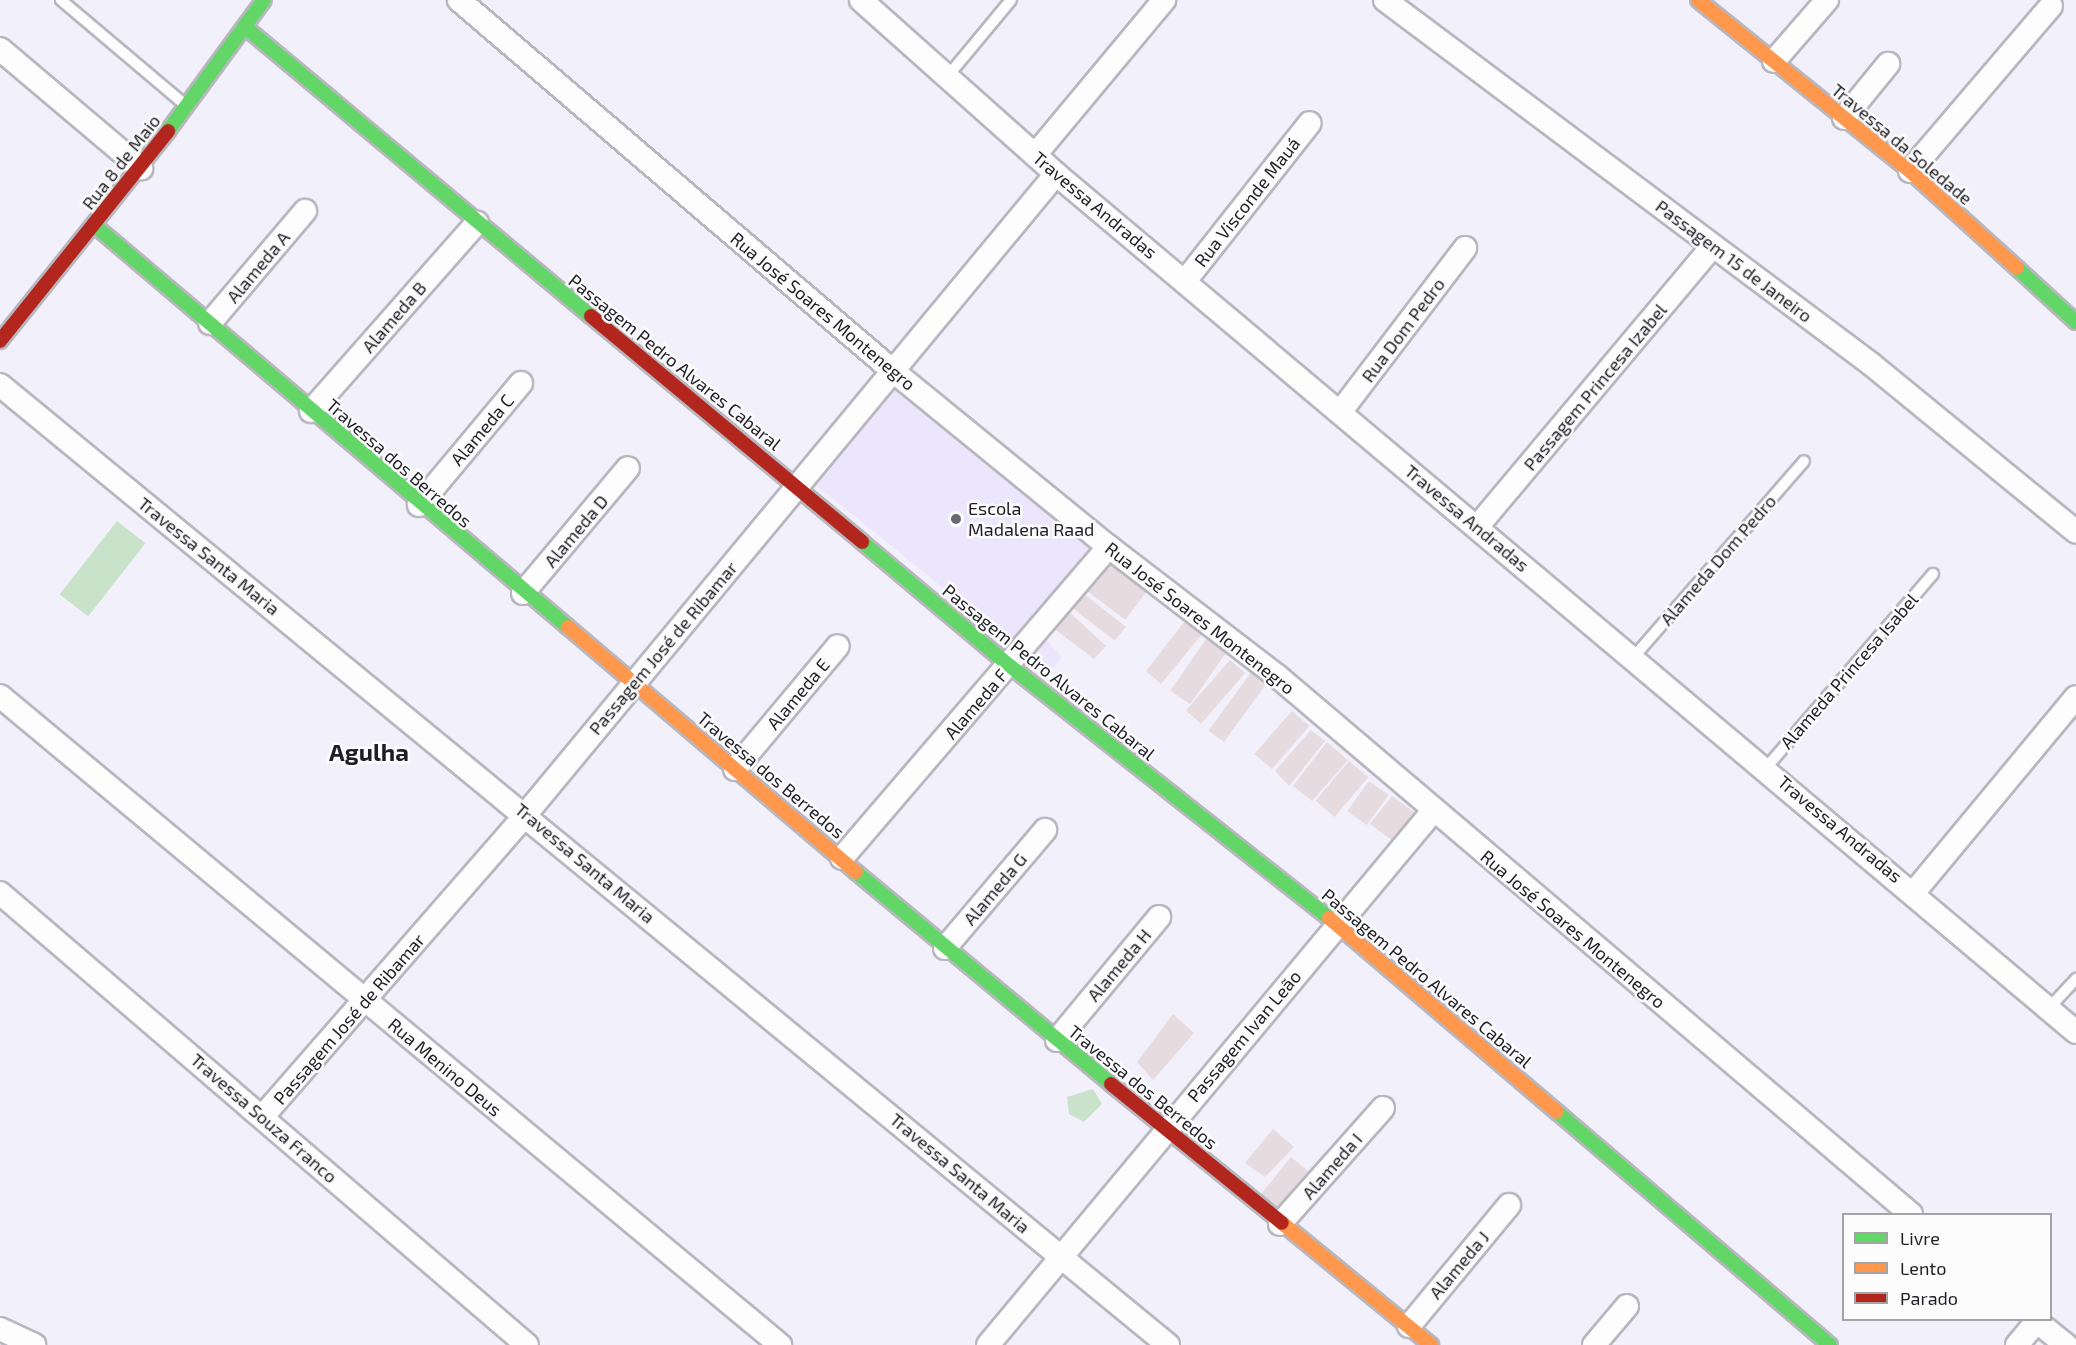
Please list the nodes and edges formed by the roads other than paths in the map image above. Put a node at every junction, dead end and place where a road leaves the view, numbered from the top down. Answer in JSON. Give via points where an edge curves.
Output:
{"nodes":[{"id":1,"x":61,"y":0,"type":"edge"},
{"id":2,"x":264,"y":0,"type":"edge"},
{"id":3,"x":459,"y":0,"type":"edge"},
{"id":4,"x":861,"y":0,"type":"edge"},
{"id":5,"x":1011,"y":0,"type":"edge"},
{"id":6,"x":1164,"y":0,"type":"edge"},
{"id":7,"x":1385,"y":0,"type":"edge"},
{"id":8,"x":1698,"y":0,"type":"edge"},
{"id":9,"x":1827,"y":0,"type":"edge"},
{"id":10,"x":2051,"y":6,"type":"dead end"},
{"id":11,"x":245,"y":27,"type":"junction"},
{"id":12,"x":0,"y":49,"type":"edge"},
{"id":13,"x":1774,"y":61,"type":"junction"},
{"id":14,"x":1888,"y":64,"type":"dead end"},
{"id":15,"x":947,"y":78,"type":"junction"},
{"id":16,"x":187,"y":106,"type":"junction"},
{"id":17,"x":1844,"y":117,"type":"junction"},
{"id":18,"x":1310,"y":123,"type":"dead end"},
{"id":19,"x":1035,"y":155,"type":"junction"},
{"id":20,"x":141,"y":168,"type":"junction"},
{"id":21,"x":1910,"y":171,"type":"junction"},
{"id":22,"x":1056,"y":174,"type":"junction"},
{"id":23,"x":305,"y":211,"type":"dead end"},
{"id":24,"x":477,"y":223,"type":"junction"},
{"id":25,"x":94,"y":225,"type":"junction"},
{"id":26,"x":1712,"y":247,"type":"junction"},
{"id":27,"x":1465,"y":248,"type":"dead end"},
{"id":28,"x":1185,"y":281,"type":"junction"},
{"id":29,"x":2076,"y":322,"type":"edge"},
{"id":30,"x":210,"y":323,"type":"junction"},
{"id":31,"x":0,"y":341,"type":"edge"},
{"id":32,"x":893,"y":371,"type":"junction"},
{"id":33,"x":521,"y":383,"type":"dead end"},
{"id":34,"x":0,"y":385,"type":"edge"},
{"id":35,"x":311,"y":411,"type":"junction"},
{"id":36,"x":1341,"y":411,"type":"junction"},
{"id":37,"x":1804,"y":461,"type":"dead end"},
{"id":38,"x":628,"y":468,"type":"dead end"},
{"id":39,"x":799,"y":488,"type":"junction"},
{"id":40,"x":419,"y":505,"type":"junction"},
{"id":41,"x":1477,"y":527,"type":"junction"},
{"id":42,"x":2076,"y":531,"type":"edge"},
{"id":43,"x":1109,"y":547,"type":"junction"},
{"id":44,"x":1933,"y":574,"type":"dead end"},
{"id":45,"x":523,"y":593,"type":"junction"},
{"id":46,"x":838,"y":646,"type":"dead end"},
{"id":47,"x":1632,"y":658,"type":"junction"},
{"id":48,"x":1010,"y":666,"type":"junction"},
{"id":49,"x":633,"y":680,"type":"junction"},
{"id":50,"x":0,"y":696,"type":"edge"},
{"id":51,"x":2076,"y":697,"type":"edge"},
{"id":52,"x":1766,"y":768,"type":"junction"},
{"id":53,"x":735,"y":769,"type":"junction"},
{"id":54,"x":1433,"y":811,"type":"junction"},
{"id":55,"x":526,"y":814,"type":"junction"},
{"id":56,"x":1045,"y":830,"type":"dead end"},
{"id":57,"x":842,"y":858,"type":"junction"},
{"id":58,"x":1915,"y":891,"type":"junction"},
{"id":59,"x":0,"y":893,"type":"edge"},
{"id":60,"x":1159,"y":917,"type":"dead end"},
{"id":61,"x":1337,"y":924,"type":"junction"},
{"id":62,"x":945,"y":948,"type":"junction"},
{"id":63,"x":2076,"y":979,"type":"edge"},
{"id":64,"x":366,"y":1002,"type":"junction"},
{"id":65,"x":2049,"y":1008,"type":"junction"},
{"id":66,"x":2076,"y":1032,"type":"edge"},
{"id":67,"x":1057,"y":1040,"type":"junction"},
{"id":68,"x":1383,"y":1108,"type":"dead end"},
{"id":69,"x":263,"y":1116,"type":"junction"},
{"id":70,"x":1166,"y":1129,"type":"junction"},
{"id":71,"x":1509,"y":1205,"type":"dead end"},
{"id":72,"x":1909,"y":1213,"type":"edge"},
{"id":73,"x":1280,"y":1224,"type":"junction"},
{"id":74,"x":1060,"y":1256,"type":"junction"},
{"id":75,"x":1627,"y":1306,"type":"dead end"},
{"id":76,"x":2035,"y":1321,"type":"edge"},
{"id":77,"x":2037,"y":1321,"type":"edge"},
{"id":78,"x":1408,"y":1326,"type":"junction"},
{"id":79,"x":0,"y":1329,"type":"edge"},
{"id":80,"x":35,"y":1345,"type":"edge"},
{"id":81,"x":527,"y":1345,"type":"edge"},
{"id":82,"x":780,"y":1345,"type":"edge"},
{"id":83,"x":988,"y":1345,"type":"edge"},
{"id":84,"x":1168,"y":1345,"type":"edge"},
{"id":85,"x":1431,"y":1345,"type":"edge"},
{"id":86,"x":1594,"y":1345,"type":"edge"},
{"id":87,"x":1830,"y":1345,"type":"edge"},
{"id":88,"x":2017,"y":1345,"type":"edge"},
{"id":89,"x":2066,"y":1345,"type":"edge"}],
"edges":[{"from":1,"to":16,"type":"lane"},
{"from":2,"to":11,"type":"street","name":"Rua 8 de Maio"},
{"from":3,"to":32,"type":"street","name":"Rua José Soares Montenegro"},
{"from":4,"to":15,"type":"street","name":"Travessa Andradas"},
{"from":5,"to":15,"type":"lane"},
{"from":6,"to":19,"type":"street"},
{"from":7,"to":26,"type":"street","name":"Passagem 15 de Janeiro"},
{"from":8,"to":13,"type":"street","name":"Travessa da Soledade"},
{"from":9,"to":13,"type":"street"},
{"from":10,"to":21,"type":"street"},
{"from":11,"to":16,"type":"street","name":"Rua 8 de Maio"},
{"from":11,"to":24,"type":"street","name":"Passagem Pedro Alvares Cabaral"},
{"from":12,"to":20,"type":"street"},
{"from":13,"to":17,"type":"street","name":"Travessa da Soledade"},
{"from":14,"to":17,"type":"street"},
{"from":15,"to":19,"type":"street","name":"Travessa Andradas"},
{"from":16,"to":20,"type":"street","name":"Rua 8 de Maio"},
{"from":17,"to":21,"type":"street","name":"Travessa da Soledade"},
{"from":18,"to":28,"type":"street","name":"Rua Visconde Mauá"},
{"from":19,"to":22,"type":"street","name":"Travessa Andradas"},
{"from":20,"to":25,"type":"street","name":"Rua 8 de Maio"},
{"from":21,"to":29,"type":"street","name":"Travessa da Soledade"},
{"from":22,"to":28,"type":"street","name":"Travessa Andradas"},
{"from":22,"to":32,"type":"street","name":"Passagem José de Ribamar"},
{"from":23,"to":30,"type":"street","name":"Alameda A"},
{"from":24,"to":35,"type":"street","name":"Alameda B"},
{"from":24,"to":39,"type":"street","name":"Passagem Pedro Alvares Cabaral"},
{"from":25,"to":30,"type":"street","name":"Travessa dos Berredos"},
{"from":25,"to":31,"type":"street","name":"Rua 8 de Maio"},
{"from":26,"to":41,"type":"street","name":"Passagem Princesa Izabel"},
{"from":26,"to":42,"type":"street","name":"Passagem 15 de Janeiro","via":[[1870,364]]},
{"from":27,"to":36,"type":"street","name":"Rua Dom Pedro"},
{"from":28,"to":36,"type":"street","name":"Travessa Andradas"},
{"from":30,"to":35,"type":"street","name":"Travessa dos Berredos"},
{"from":32,"to":39,"type":"street","name":"Passagem José de Ribamar"},
{"from":32,"to":43,"type":"street","name":"Rua José Soares Montenegro"},
{"from":33,"to":40,"type":"street","name":"Alameda C"},
{"from":34,"to":55,"type":"street","name":"Travessa Santa Maria"},
{"from":35,"to":40,"type":"street","name":"Travessa dos Berredos"},
{"from":36,"to":41,"type":"street","name":"Travessa Andradas"},
{"from":37,"to":47,"type":"lane","name":"Alameda Dom Pedro"},
{"from":38,"to":45,"type":"street","name":"Alameda D"},
{"from":39,"to":48,"type":"street","name":"Passagem Pedro Alvares Cabaral"},
{"from":39,"to":49,"type":"street","name":"Passagem José de Ribamar"},
{"from":40,"to":45,"type":"street","name":"Travessa dos Berredos"},
{"from":41,"to":47,"type":"street","name":"Travessa Andradas"},
{"from":43,"to":48,"type":"street","name":"Alameda F"},
{"from":43,"to":54,"type":"street","name":"Rua José Soares Montenegro","via":[[1276,675]]},
{"from":44,"to":52,"type":"lane","name":"Alameda Princesa Isabel"},
{"from":45,"to":49,"type":"street","name":"Travessa dos Berredos"},
{"from":46,"to":53,"type":"street","name":"Alameda E"},
{"from":47,"to":52,"type":"street","name":"Travessa Andradas"},
{"from":48,"to":57,"type":"street","name":"Alameda F"},
{"from":48,"to":61,"type":"street","name":"Passagem Pedro Alvares Cabaral"},
{"from":49,"to":53,"type":"street","name":"Travessa dos Berredos"},
{"from":49,"to":55,"type":"street","name":"Passagem José de Ribamar"},
{"from":50,"to":64,"type":"street","name":"Rua Menino Deus"},
{"from":51,"to":58,"type":"street"},
{"from":52,"to":58,"type":"street","name":"Travessa Andradas"},
{"from":53,"to":57,"type":"street","name":"Travessa dos Berredos"},
{"from":54,"to":61,"type":"street","name":"Passagem Ivan Leão"},
{"from":54,"to":72,"type":"street","name":"Rua José Soares Montenegro"},
{"from":55,"to":64,"type":"street","name":"Passagem José de Ribamar"},
{"from":55,"to":74,"type":"street","name":"Travessa Santa Maria"},
{"from":56,"to":62,"type":"street","name":"Alameda G"},
{"from":57,"to":62,"type":"street","name":"Travessa dos Berredos"},
{"from":58,"to":65,"type":"street","name":"Travessa Andradas"},
{"from":59,"to":69,"type":"street","name":"Travessa Souza Franco"},
{"from":60,"to":67,"type":"street","name":"Alameda H"},
{"from":61,"to":70,"type":"street","name":"Passagem Ivan Leão"},
{"from":61,"to":87,"type":"street","name":"Passagem Pedro Alvares Cabaral"},
{"from":62,"to":67,"type":"street","name":"Travessa dos Berredos"},
{"from":63,"to":65,"type":"lane"},
{"from":64,"to":69,"type":"street","name":"Passagem José de Ribamar"},
{"from":64,"to":82,"type":"street","name":"Rua Menino Deus"},
{"from":65,"to":66,"type":"street","name":"Travessa Andradas"},
{"from":67,"to":70,"type":"street","name":"Travessa dos Berredos"},
{"from":68,"to":73,"type":"street","name":"Alameda I"},
{"from":69,"to":81,"type":"street","name":"Travessa Souza Franco"},
{"from":70,"to":73,"type":"street","name":"Travessa dos Berredos"},
{"from":70,"to":74,"type":"street","name":"Passagem Ivan Leão"},
{"from":71,"to":78,"type":"street","name":"Alameda J"},
{"from":73,"to":78,"type":"street","name":"Travessa dos Berredos"},
{"from":74,"to":83,"type":"street","name":"Passagem Ivan Leão"},
{"from":74,"to":84,"type":"street","name":"Travessa Santa Maria"},
{"from":75,"to":86,"type":"street"},
{"from":76,"to":88,"type":"street"},
{"from":77,"to":89,"type":"street"},
{"from":78,"to":85,"type":"street","name":"Travessa dos Berredos"},
{"from":79,"to":80,"type":"street"}]}
